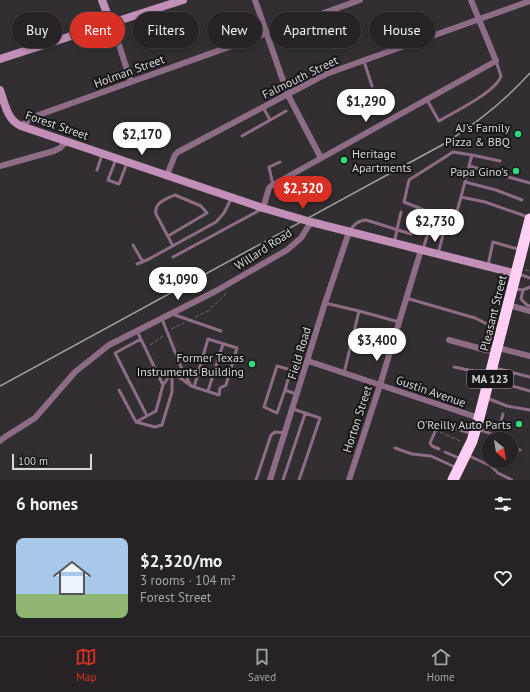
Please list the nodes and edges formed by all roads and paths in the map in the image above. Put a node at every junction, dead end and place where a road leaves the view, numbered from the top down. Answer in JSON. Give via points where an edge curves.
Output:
{"nodes":[{"id":1,"x":102,"y":0,"type":"edge"},
{"id":2,"x":183,"y":0,"type":"edge"},
{"id":3,"x":255,"y":0,"type":"edge"},
{"id":4,"x":360,"y":0,"type":"edge"},
{"id":5,"x":471,"y":0,"type":"edge"},
{"id":6,"x":530,"y":1,"type":"edge"},
{"id":7,"x":106,"y":12,"type":"edge"},
{"id":8,"x":125,"y":19,"type":"edge"},
{"id":9,"x":479,"y":19,"type":"junction"},
{"id":10,"x":267,"y":34,"type":"junction"},
{"id":11,"x":70,"y":36,"type":"edge"},
{"id":12,"x":120,"y":48,"type":"edge"},
{"id":13,"x":0,"y":59,"type":"edge"},
{"id":14,"x":364,"y":61,"type":"junction"},
{"id":15,"x":496,"y":61,"type":"junction"},
{"id":16,"x":131,"y":82,"type":"junction"},
{"id":17,"x":372,"y":86,"type":"dead end"},
{"id":18,"x":0,"y":90,"type":"edge"},
{"id":19,"x":288,"y":95,"type":"junction"},
{"id":20,"x":427,"y":100,"type":"junction"},
{"id":21,"x":263,"y":107,"type":"junction"},
{"id":22,"x":286,"y":111,"type":"dead end"},
{"id":23,"x":270,"y":120,"type":"junction"},
{"id":24,"x":21,"y":126,"type":"junction"},
{"id":25,"x":242,"y":136,"type":"dead end"},
{"id":26,"x":67,"y":142,"type":"junction"},
{"id":27,"x":103,"y":154,"type":"junction"},
{"id":28,"x":472,"y":155,"type":"junction"},
{"id":29,"x":116,"y":158,"type":"junction"},
{"id":30,"x":321,"y":158,"type":"junction"},
{"id":31,"x":500,"y":161,"type":"dead end"},
{"id":32,"x":127,"y":162,"type":"junction"},
{"id":33,"x":280,"y":162,"type":"dead end"},
{"id":34,"x":0,"y":166,"type":"edge"},
{"id":35,"x":469,"y":166,"type":"junction"},
{"id":36,"x":97,"y":170,"type":"dead end"},
{"id":37,"x":167,"y":175,"type":"junction"},
{"id":38,"x":464,"y":182,"type":"junction"},
{"id":39,"x":530,"y":183,"type":"edge"},
{"id":40,"x":273,"y":185,"type":"junction"},
{"id":41,"x":232,"y":197,"type":"junction"},
{"id":42,"x":460,"y":197,"type":"junction"},
{"id":43,"x":522,"y":200,"type":"dead end"},
{"id":44,"x":263,"y":208,"type":"junction"},
{"id":45,"x":401,"y":212,"type":"dead end"},
{"id":46,"x":433,"y":218,"type":"junction"},
{"id":47,"x":530,"y":218,"type":"edge"},
{"id":48,"x":311,"y":222,"type":"junction"},
{"id":49,"x":415,"y":222,"type":"dead end"},
{"id":50,"x":447,"y":222,"type":"junction"},
{"id":51,"x":397,"y":229,"type":"junction"},
{"id":52,"x":349,"y":232,"type":"junction"},
{"id":53,"x":528,"y":233,"type":"edge"},
{"id":54,"x":168,"y":236,"type":"junction"},
{"id":55,"x":394,"y":242,"type":"junction"},
{"id":56,"x":133,"y":245,"type":"dead end"},
{"id":57,"x":173,"y":246,"type":"junction"},
{"id":58,"x":422,"y":250,"type":"junction"},
{"id":59,"x":525,"y":250,"type":"edge"},
{"id":60,"x":438,"y":254,"type":"junction"},
{"id":61,"x":173,"y":256,"type":"dead end"},
{"id":62,"x":143,"y":262,"type":"junction"},
{"id":63,"x":137,"y":264,"type":"dead end"},
{"id":64,"x":488,"y":266,"type":"junction"},
{"id":65,"x":530,"y":271,"type":"edge"},
{"id":66,"x":521,"y":272,"type":"junction"},
{"id":67,"x":530,"y":278,"type":"edge"},
{"id":68,"x":530,"y":287,"type":"edge"},
{"id":69,"x":518,"y":289,"type":"junction"},
{"id":70,"x":228,"y":290,"type":"dead end"},
{"id":71,"x":406,"y":298,"type":"junction"},
{"id":72,"x":326,"y":303,"type":"junction"},
{"id":73,"x":508,"y":305,"type":"junction"},
{"id":74,"x":530,"y":306,"type":"edge"},
{"id":75,"x":359,"y":311,"type":"junction"},
{"id":76,"x":530,"y":311,"type":"edge"},
{"id":77,"x":172,"y":314,"type":"junction"},
{"id":78,"x":194,"y":318,"type":"dead end"},
{"id":79,"x":162,"y":319,"type":"junction"},
{"id":80,"x":185,"y":322,"type":"dead end"},
{"id":81,"x":399,"y":322,"type":"junction"},
{"id":82,"x":172,"y":329,"type":"dead end"},
{"id":83,"x":137,"y":331,"type":"junction"},
{"id":84,"x":221,"y":331,"type":"dead end"},
{"id":85,"x":502,"y":331,"type":"junction"},
{"id":86,"x":162,"y":336,"type":"dead end"},
{"id":87,"x":141,"y":339,"type":"junction"},
{"id":88,"x":449,"y":340,"type":"dead end"},
{"id":89,"x":223,"y":344,"type":"junction"},
{"id":90,"x":150,"y":345,"type":"dead end"},
{"id":91,"x":497,"y":350,"type":"junction"},
{"id":92,"x":530,"y":356,"type":"edge"},
{"id":93,"x":308,"y":362,"type":"junction"},
{"id":94,"x":454,"y":367,"type":"dead end"},
{"id":95,"x":172,"y":372,"type":"junction"},
{"id":96,"x":344,"y":373,"type":"junction"},
{"id":97,"x":491,"y":374,"type":"junction"},
{"id":98,"x":530,"y":377,"type":"edge"},
{"id":99,"x":163,"y":385,"type":"junction"},
{"id":100,"x":380,"y":385,"type":"junction"},
{"id":101,"x":193,"y":387,"type":"junction"},
{"id":102,"x":119,"y":390,"type":"dead end"},
{"id":103,"x":285,"y":390,"type":"junction"},
{"id":104,"x":530,"y":390,"type":"edge"},
{"id":105,"x":208,"y":392,"type":"junction"},
{"id":106,"x":298,"y":394,"type":"junction"},
{"id":107,"x":485,"y":398,"type":"junction"},
{"id":108,"x":293,"y":409,"type":"junction"},
{"id":109,"x":530,"y":410,"type":"edge"},
{"id":110,"x":305,"y":414,"type":"junction"},
{"id":111,"x":503,"y":414,"type":"dead end"},
{"id":112,"x":147,"y":416,"type":"junction"},
{"id":113,"x":136,"y":422,"type":"junction"},
{"id":114,"x":476,"y":427,"type":"junction"},
{"id":115,"x":439,"y":431,"type":"dead end"},
{"id":116,"x":488,"y":432,"type":"edge"},
{"id":117,"x":498,"y":432,"type":"edge"},
{"id":118,"x":286,"y":433,"type":"junction"},
{"id":119,"x":0,"y":442,"type":"edge"},
{"id":120,"x":465,"y":443,"type":"dead end"},
{"id":121,"x":395,"y":448,"type":"dead end"},
{"id":122,"x":439,"y":449,"type":"dead end"},
{"id":123,"x":445,"y":452,"type":"dead end"},
{"id":124,"x":462,"y":461,"type":"junction"},
{"id":125,"x":256,"y":480,"type":"edge"},
{"id":126,"x":270,"y":480,"type":"edge"},
{"id":127,"x":283,"y":480,"type":"edge"},
{"id":128,"x":299,"y":480,"type":"edge"},
{"id":129,"x":348,"y":480,"type":"edge"},
{"id":130,"x":453,"y":480,"type":"edge"},
{"id":131,"x":512,"y":480,"type":"edge"}],
"edges":[{"from":1,"to":7,"type":"main road"},
{"from":2,"to":8,"type":"main road"},
{"from":3,"to":10,"type":"street"},
{"from":4,"to":10,"type":"street","name":"Holman Street"},
{"from":5,"to":9,"type":"street"},
{"from":6,"to":9,"type":"street","name":"Falmouth Street"},
{"from":9,"to":14,"type":"street","name":"Falmouth Street"},
{"from":9,"to":15,"type":"street"},
{"from":10,"to":16,"type":"street","name":"Holman Street"},
{"from":10,"to":19,"type":"street"},
{"from":11,"to":13,"type":"main road"},
{"from":12,"to":16,"type":"street"},
{"from":14,"to":17,"type":"lane"},
{"from":14,"to":19,"type":"street","name":"Falmouth Street","via":[[326,74]]},
{"from":15,"to":20,"type":"street"},
{"from":15,"to":20,"type":"lane","via":[[501,76],[496,84],[439,121]]},
{"from":16,"to":24,"type":"street","name":"Holman Street","via":[[33,117]]},
{"from":18,"to":24,"type":"main road","name":"Forest Street","via":[[10,118]]},
{"from":19,"to":21,"type":"street","name":"Falmouth Street"},
{"from":19,"to":30,"type":"street"},
{"from":20,"to":30,"type":"street"},
{"from":21,"to":23,"type":"lane"},
{"from":21,"to":37,"type":"street","name":"Falmouth Street","via":[[178,152]]},
{"from":22,"to":23,"type":"lane"},
{"from":23,"to":25,"type":"lane"},
{"from":24,"to":26,"type":"main road","name":"Forest Street"},
{"from":26,"to":27,"type":"main road","name":"Forest Street"},
{"from":26,"to":34,"type":"street","via":[[54,151]]},
{"from":27,"to":29,"type":"main road","name":"Forest Street"},
{"from":27,"to":36,"type":"lane"},
{"from":28,"to":31,"type":"lane"},
{"from":28,"to":35,"type":"lane"},
{"from":28,"to":46,"type":"lane","via":[[453,152],[409,180],[404,202],[429,212]]},
{"from":29,"to":32,"type":"main road","name":"Forest Street"},
{"from":29,"to":32,"type":"lane","via":[[108,180],[119,184]]},
{"from":30,"to":40,"type":"street"},
{"from":32,"to":37,"type":"main road","name":"Forest Street"},
{"from":33,"to":40,"type":"lane","via":[[269,168]]},
{"from":35,"to":38,"type":"lane"},
{"from":35,"to":39,"type":"lane"},
{"from":37,"to":41,"type":"main road","name":"Forest Street"},
{"from":38,"to":42,"type":"lane"},
{"from":38,"to":43,"type":"lane"},
{"from":40,"to":44,"type":"street","via":[[269,188]]},
{"from":41,"to":44,"type":"main road","name":"Forest Street"},
{"from":41,"to":57,"type":"lane","via":[[216,222]]},
{"from":42,"to":47,"type":"lane","via":[[486,202]]},
{"from":42,"to":50,"type":"lane","via":[[455,218]]},
{"from":44,"to":48,"type":"main road","name":"Forest Street"},
{"from":44,"to":61,"type":"lane"},
{"from":45,"to":51,"type":"lane"},
{"from":46,"to":50,"type":"lane"},
{"from":46,"to":50,"type":"lane","via":[[442,215],[446,217]]},
{"from":46,"to":58,"type":"lane"},
{"from":47,"to":53,"type":"highway","name":"Pleasant Street","number":"MA 123"},
{"from":48,"to":52,"type":"main road","name":"Forest Street"},
{"from":48,"to":77,"type":"street","name":"Willard Road","via":[[301,238],[287,250]]},
{"from":49,"to":51,"type":"lane","via":[[411,234]]},
{"from":50,"to":60,"type":"lane"},
{"from":51,"to":52,"type":"lane","via":[[363,220],[354,225]]},
{"from":51,"to":55,"type":"lane"},
{"from":52,"to":55,"type":"main road","name":"Forest Street"},
{"from":52,"to":72,"type":"street","name":"Field Road"},
{"from":53,"to":59,"type":"highway","name":"Pleasant Street","number":"MA 123"},
{"from":54,"to":54,"type":"lane","via":[[156,214],[157,205],[165,198],[175,195],[201,206],[207,213]]},
{"from":54,"to":57,"type":"lane"},
{"from":55,"to":58,"type":"main road","name":"Forest Street"},
{"from":56,"to":62,"type":"lane"},
{"from":57,"to":62,"type":"lane"},
{"from":58,"to":60,"type":"main road","name":"Forest Street"},
{"from":58,"to":71,"type":"street","name":"Horton Street"},
{"from":59,"to":64,"type":"lane","via":[[493,242]]},
{"from":59,"to":66,"type":"highway","name":"Pleasant Street","number":"MA 123"},
{"from":60,"to":64,"type":"main road","name":"Forest Street"},
{"from":62,"to":63,"type":"lane"},
{"from":64,"to":66,"type":"main road","name":"Forest Street"},
{"from":65,"to":66,"type":"path"},
{"from":66,"to":67,"type":"lane"},
{"from":66,"to":69,"type":"highway","name":"Pleasant Street","number":"MA 123"},
{"from":68,"to":69,"type":"lane"},
{"from":69,"to":73,"type":"highway","name":"Pleasant Street","number":"MA 123"},
{"from":69,"to":74,"type":"lane","via":[[521,299]]},
{"from":70,"to":78,"type":"path","via":[[208,311]]},
{"from":71,"to":81,"type":"street","name":"Horton Street"},
{"from":71,"to":85,"type":"lane","via":[[475,318]]},
{"from":72,"to":75,"type":"lane"},
{"from":72,"to":93,"type":"street","name":"Field Road"},
{"from":73,"to":76,"type":"street"},
{"from":73,"to":85,"type":"highway","name":"Pleasant Street","number":"MA 123"},
{"from":75,"to":81,"type":"lane"},
{"from":75,"to":96,"type":"lane"},
{"from":77,"to":79,"type":"street","name":"Willard Road"},
{"from":77,"to":84,"type":"lane"},
{"from":79,"to":83,"type":"street","name":"Willard Road"},
{"from":79,"to":101,"type":"lane","via":[[181,367]]},
{"from":80,"to":82,"type":"path"},
{"from":81,"to":100,"type":"street","name":"Horton Street"},
{"from":83,"to":87,"type":"lane"},
{"from":83,"to":119,"type":"street","name":"Willard Road","via":[[95,355],[75,372],[35,418]]},
{"from":85,"to":91,"type":"highway","name":"Pleasant Street","number":"MA 123"},
{"from":86,"to":90,"type":"path"},
{"from":87,"to":99,"type":"lane"},
{"from":87,"to":112,"type":"lane","via":[[115,353]]},
{"from":88,"to":91,"type":"street"},
{"from":89,"to":101,"type":"lane","via":[[208,340]]},
{"from":89,"to":105,"type":"lane"},
{"from":89,"to":105,"type":"lane","via":[[237,348],[226,385],[220,388],[219,395]]},
{"from":91,"to":92,"type":"street"},
{"from":91,"to":97,"type":"highway","name":"Pleasant Street","number":"MA 123"},
{"from":93,"to":96,"type":"street","name":"Gustin Avenue"},
{"from":93,"to":106,"type":"street","name":"Field Road"},
{"from":94,"to":97,"type":"lane"},
{"from":95,"to":99,"type":"lane"},
{"from":95,"to":101,"type":"lane"},
{"from":95,"to":113,"type":"lane","via":[[172,392],[162,425],[155,427]]},
{"from":96,"to":100,"type":"street","name":"Gustin Avenue"},
{"from":97,"to":98,"type":"lane"},
{"from":97,"to":104,"type":"lane"},
{"from":97,"to":107,"type":"highway","name":"Pleasant Street","number":"MA 123"},
{"from":99,"to":112,"type":"lane","via":[[156,411]]},
{"from":100,"to":114,"type":"street","name":"Gustin Avenue"},
{"from":100,"to":129,"type":"street","name":"Horton Street"},
{"from":101,"to":105,"type":"lane"},
{"from":102,"to":113,"type":"lane"},
{"from":103,"to":103,"type":"lane","via":[[277,413],[264,407],[277,366],[291,370]]},
{"from":103,"to":106,"type":"lane"},
{"from":106,"to":108,"type":"street","name":"Field Road"},
{"from":107,"to":109,"type":"lane","via":[[507,406]]},
{"from":107,"to":114,"type":"highway","name":"Pleasant Street","number":"MA 123"},
{"from":108,"to":110,"type":"lane"},
{"from":108,"to":118,"type":"street","name":"Field Road"},
{"from":110,"to":127,"type":"lane"},
{"from":110,"to":128,"type":"lane","via":[[320,418]]},
{"from":111,"to":117,"type":"lane"},
{"from":112,"to":113,"type":"lane"},
{"from":114,"to":116,"type":"lane"},
{"from":114,"to":122,"type":"lane","via":[[441,423],[430,443]]},
{"from":114,"to":124,"type":"highway","name":"Pleasant Street","number":"MA 123"},
{"from":115,"to":120,"type":"path"},
{"from":118,"to":125,"type":"lane","via":[[275,432],[271,435]]},
{"from":118,"to":126,"type":"street","name":"Field Road"},
{"from":121,"to":124,"type":"lane","via":[[412,454]]},
{"from":123,"to":124,"type":"lane"},
{"from":124,"to":130,"type":"highway","name":"Pleasant Street","number":"MA 123"},
{"from":124,"to":131,"type":"lane","via":[[491,466]]}]}
